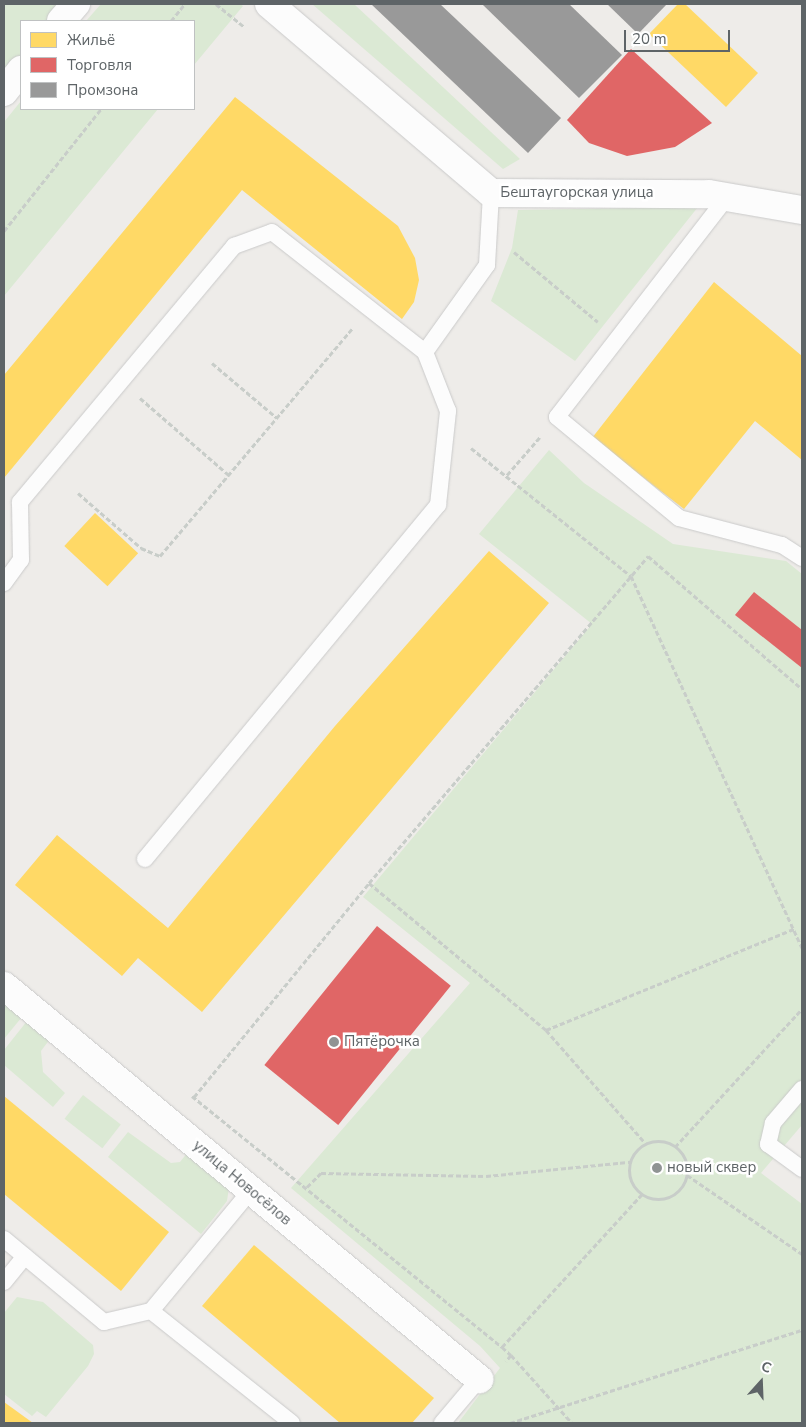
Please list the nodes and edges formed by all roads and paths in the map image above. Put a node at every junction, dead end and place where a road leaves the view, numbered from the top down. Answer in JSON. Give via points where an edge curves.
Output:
{"nodes":[{"id":1,"x":76,"y":4,"type":"edge"},
{"id":2,"x":186,"y":4,"type":"edge"},
{"id":3,"x":269,"y":4,"type":"edge"},
{"id":4,"x":62,"y":20,"type":"edge"},
{"id":5,"x":173,"y":20,"type":"edge"},
{"id":6,"x":20,"y":71,"type":"edge"},
{"id":7,"x":4,"y":92,"type":"edge"},
{"id":8,"x":101,"y":110,"type":"edge"},
{"id":9,"x":491,"y":193,"type":"junction"},
{"id":10,"x":727,"y":197,"type":"junction"},
{"id":11,"x":802,"y":210,"type":"edge"},
{"id":12,"x":4,"y":231,"type":"edge"},
{"id":13,"x":370,"y":309,"type":"junction"},
{"id":14,"x":425,"y":352,"type":"junction"},
{"id":15,"x":212,"y":363,"type":"dead end"},
{"id":16,"x":134,"y":393,"type":"dead end"},
{"id":17,"x":556,"y":417,"type":"junction"},
{"id":18,"x":277,"y":418,"type":"junction"},
{"id":19,"x":446,"y":429,"type":"junction"},
{"id":20,"x":229,"y":475,"type":"junction"},
{"id":21,"x":507,"y":475,"type":"junction"},
{"id":22,"x":78,"y":493,"type":"dead end"},
{"id":23,"x":802,"y":558,"type":"edge"},
{"id":24,"x":632,"y":576,"type":"junction"},
{"id":25,"x":4,"y":583,"type":"edge"},
{"id":26,"x":802,"y":689,"type":"edge"},
{"id":27,"x":144,"y":859,"type":"dead end"},
{"id":28,"x":369,"y":883,"type":"junction"},
{"id":29,"x":794,"y":929,"type":"junction"},
{"id":30,"x":802,"y":947,"type":"edge"},
{"id":31,"x":4,"y":986,"type":"edge"},
{"id":32,"x":802,"y":1008,"type":"edge"},
{"id":33,"x":546,"y":1030,"type":"junction"},
{"id":34,"x":802,"y":1089,"type":"edge"},
{"id":35,"x":194,"y":1097,"type":"dead end"},
{"id":36,"x":646,"y":1144,"type":"junction"},
{"id":37,"x":676,"y":1147,"type":"junction"},
{"id":38,"x":630,"y":1162,"type":"junction"},
{"id":39,"x":802,"y":1169,"type":"edge"},
{"id":40,"x":687,"y":1175,"type":"junction"},
{"id":41,"x":307,"y":1187,"type":"dead end"},
{"id":42,"x":251,"y":1190,"type":"junction"},
{"id":43,"x":642,"y":1194,"type":"junction"},
{"id":44,"x":4,"y":1239,"type":"edge"},
{"id":45,"x":802,"y":1254,"type":"edge"},
{"id":46,"x":25,"y":1256,"type":"junction"},
{"id":47,"x":4,"y":1282,"type":"edge"},
{"id":48,"x":151,"y":1311,"type":"junction"},
{"id":49,"x":802,"y":1330,"type":"edge"},
{"id":50,"x":502,"y":1346,"type":"dead end"},
{"id":51,"x":511,"y":1355,"type":"dead end"},
{"id":52,"x":480,"y":1379,"type":"joint"},
{"id":53,"x":558,"y":1408,"type":"junction"},
{"id":54,"x":292,"y":1423,"type":"edge"},
{"id":55,"x":442,"y":1423,"type":"edge"},
{"id":56,"x":510,"y":1423,"type":"edge"},
{"id":57,"x":572,"y":1423,"type":"edge"}],
"edges":[{"from":1,"to":4,"type":"street"},
{"from":2,"to":5,"type":"path"},
{"from":3,"to":9,"type":"street","name":"Бештаугорская улица"},
{"from":6,"to":7,"type":"street"},
{"from":8,"to":12,"type":"path"},
{"from":9,"to":10,"type":"street","name":"Бештаугорская улица","via":[[709,194]]},
{"from":9,"to":14,"type":"lane","via":[[487,265]]},
{"from":10,"to":11,"type":"street","name":"Бештаугорская улица"},
{"from":10,"to":17,"type":"lane"},
{"from":13,"to":14,"type":"lane"},
{"from":13,"to":18,"type":"path"},
{"from":13,"to":25,"type":"lane","via":[[272,232],[234,246],[20,502],[21,560]]},
{"from":14,"to":19,"type":"lane","via":[[448,411]]},
{"from":15,"to":18,"type":"path"},
{"from":16,"to":20,"type":"path"},
{"from":17,"to":21,"type":"path"},
{"from":17,"to":23,"type":"lane","via":[[679,518],[782,545]]},
{"from":18,"to":20,"type":"path"},
{"from":19,"to":21,"type":"path"},
{"from":19,"to":27,"type":"lane","via":[[438,505]]},
{"from":20,"to":22,"type":"path","via":[[160,556],[141,548]]},
{"from":21,"to":24,"type":"path"},
{"from":24,"to":26,"type":"path","via":[[648,556]]},
{"from":24,"to":28,"type":"path"},
{"from":24,"to":29,"type":"path"},
{"from":28,"to":33,"type":"path"},
{"from":28,"to":35,"type":"path"},
{"from":29,"to":30,"type":"path"},
{"from":29,"to":33,"type":"path"},
{"from":31,"to":42,"type":"street","name":"улица Новосёлов"},
{"from":32,"to":37,"type":"path"},
{"from":33,"to":36,"type":"path"},
{"from":34,"to":39,"type":"lane","via":[[773,1123],[768,1144]]},
{"from":36,"to":37,"type":"path","via":[[661,1141]]},
{"from":36,"to":38,"type":"path"},
{"from":37,"to":40,"type":"path","via":[[685,1159]]},
{"from":38,"to":41,"type":"path","via":[[486,1176],[321,1174]]},
{"from":38,"to":43,"type":"path","via":[[631,1180]]},
{"from":40,"to":43,"type":"path","via":[[683,1184],[669,1197]]},
{"from":40,"to":45,"type":"path"},
{"from":42,"to":48,"type":"lane"},
{"from":42,"to":52,"type":"street","name":"улица Новосёлов"},
{"from":43,"to":50,"type":"path"},
{"from":44,"to":46,"type":"lane"},
{"from":46,"to":47,"type":"lane"},
{"from":46,"to":48,"type":"lane","via":[[104,1322]]},
{"from":48,"to":54,"type":"lane"},
{"from":49,"to":53,"type":"path"},
{"from":51,"to":53,"type":"path"},
{"from":52,"to":55,"type":"lane"},
{"from":53,"to":56,"type":"path"},
{"from":53,"to":57,"type":"path"}]}
